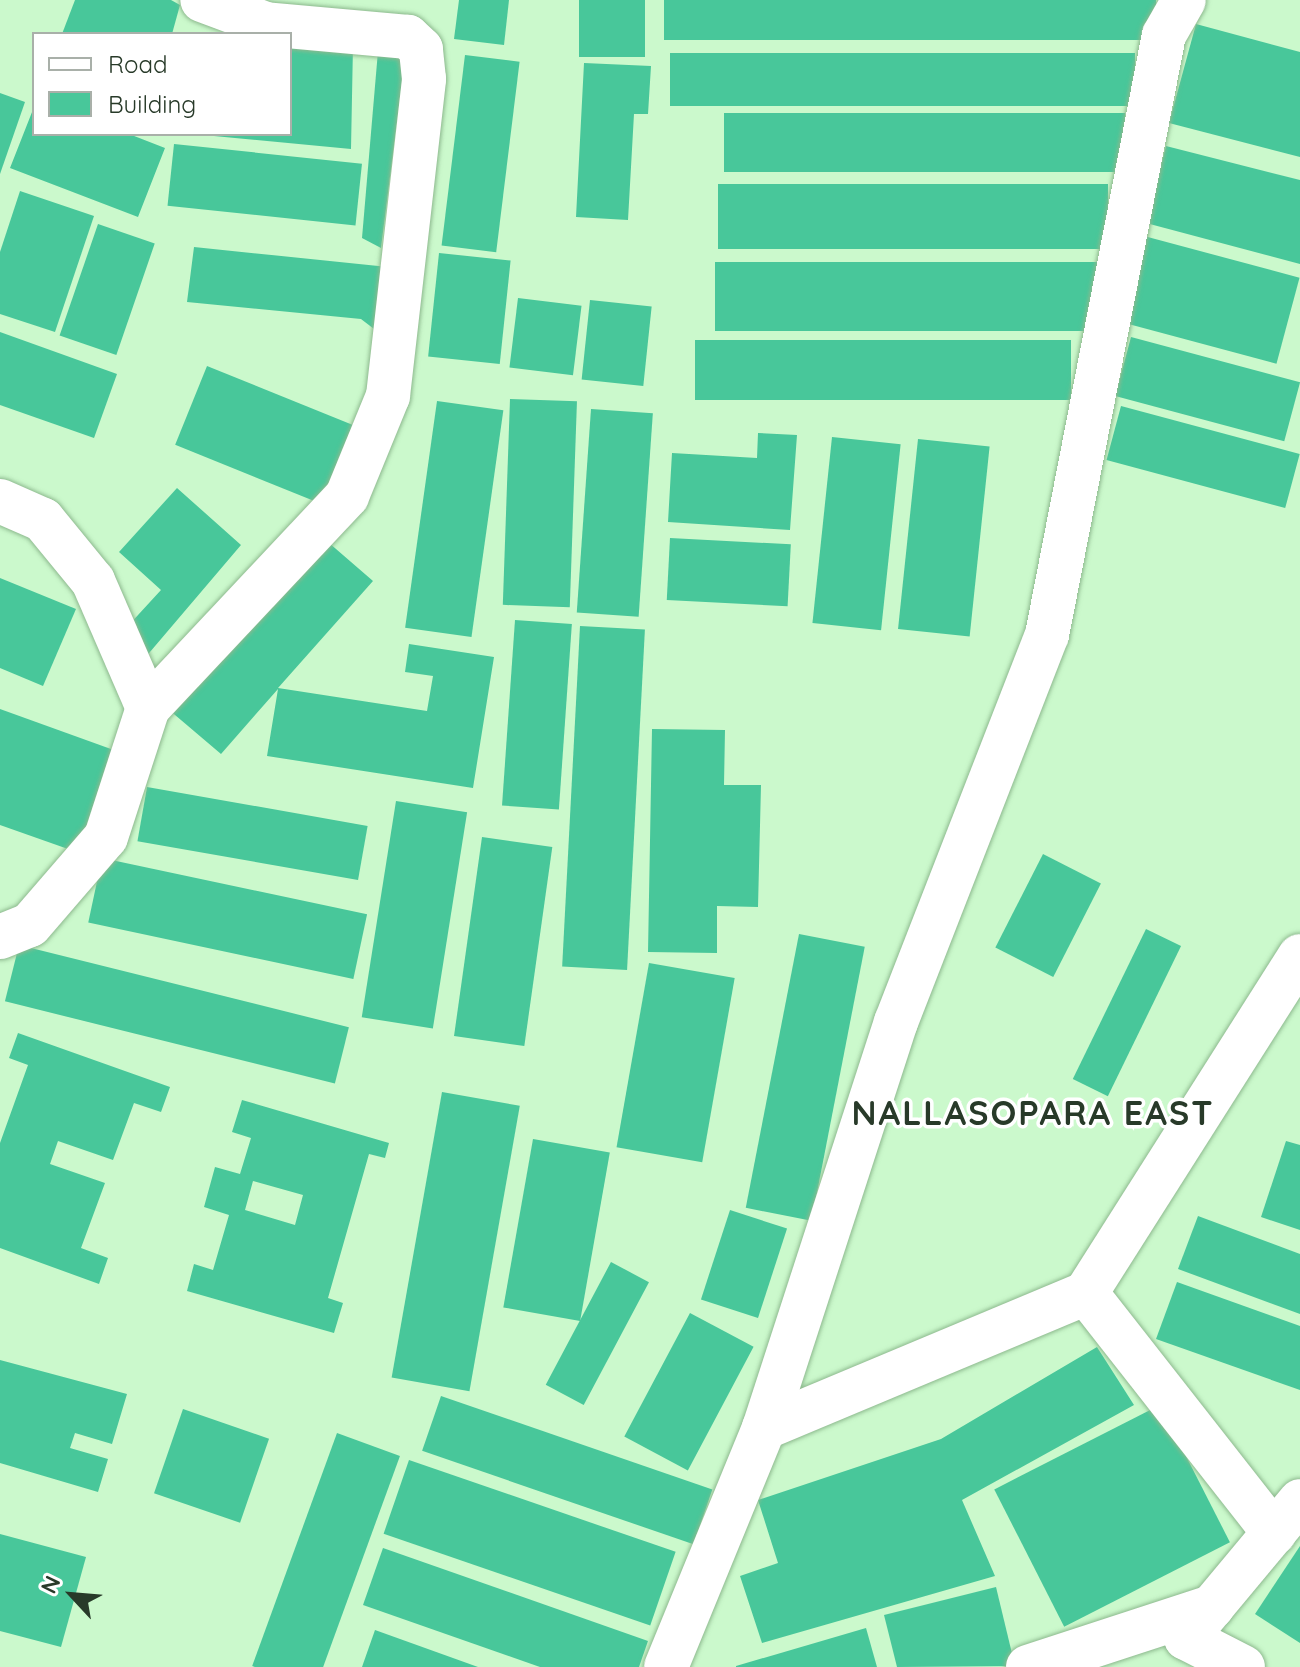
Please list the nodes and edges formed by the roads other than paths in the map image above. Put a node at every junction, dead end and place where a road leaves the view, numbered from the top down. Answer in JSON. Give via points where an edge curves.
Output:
{"nodes":[{"id":1,"x":202,"y":0,"type":"edge"},
{"id":2,"x":1184,"y":0,"type":"edge"},
{"id":3,"x":0,"y":501,"type":"edge"},
{"id":4,"x":148,"y":708,"type":"junction"},
{"id":5,"x":0,"y":937,"type":"edge"},
{"id":6,"x":1300,"y":956,"type":"edge"},
{"id":7,"x":1086,"y":1293,"type":"junction"},
{"id":8,"x":764,"y":1428,"type":"junction"},
{"id":9,"x":1287,"y":1517,"type":"edge"},
{"id":10,"x":1212,"y":1607,"type":"junction"},
{"id":11,"x":666,"y":1667,"type":"edge"},
{"id":12,"x":1028,"y":1667,"type":"edge"},
{"id":13,"x":1243,"y":1667,"type":"edge"}],
"edges":[{"from":1,"to":4,"type":"street","via":[[266,24],[408,37],[421,49],[424,79],[388,396],[347,496]]},
{"from":2,"to":8,"type":"street","via":[[1164,35],[1047,635],[896,1022]]},
{"from":3,"to":4,"type":"street","via":[[43,520],[93,581]]},
{"from":4,"to":5,"type":"street","via":[[106,837],[30,925]]},
{"from":6,"to":7,"type":"street"},
{"from":7,"to":8,"type":"street"},
{"from":7,"to":9,"type":"street"},
{"from":8,"to":11,"type":"street"},
{"from":9,"to":10,"type":"street"},
{"from":10,"to":12,"type":"street"},
{"from":10,"to":13,"type":"street","via":[[1186,1638]]}]}
